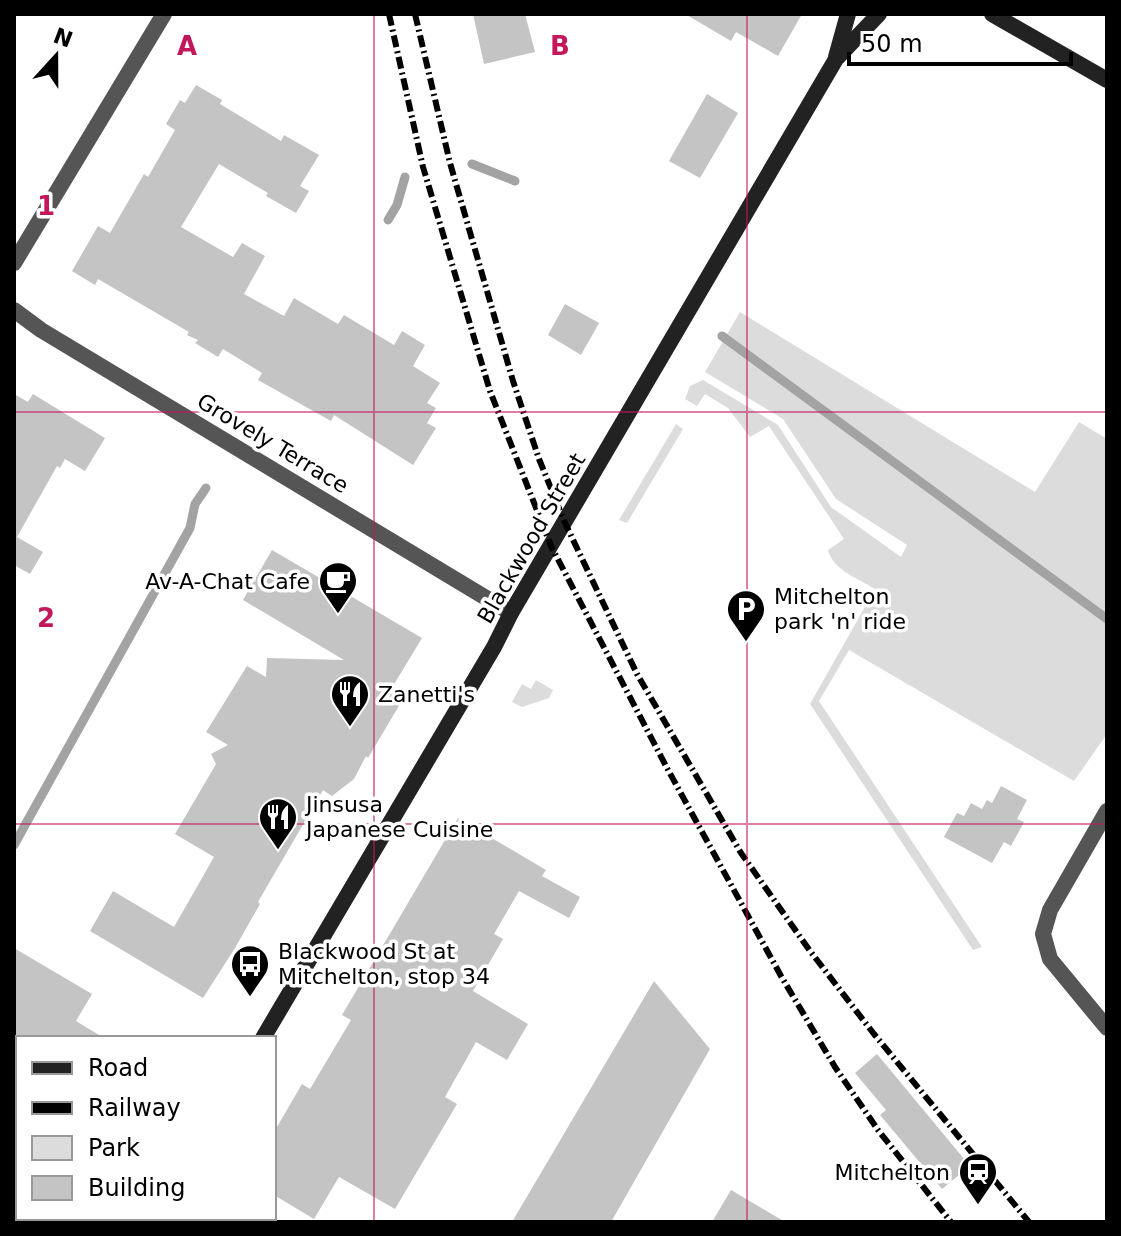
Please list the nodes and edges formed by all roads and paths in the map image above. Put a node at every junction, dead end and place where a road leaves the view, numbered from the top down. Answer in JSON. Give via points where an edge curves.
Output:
{"nodes":[{"id":1,"x":164,"y":14,"type":"edge"},
{"id":2,"x":848,"y":14,"type":"edge"},
{"id":3,"x":879,"y":14,"type":"edge"},
{"id":4,"x":992,"y":14,"type":"edge"},
{"id":5,"x":836,"y":59,"type":"junction"},
{"id":6,"x":1107,"y":80,"type":"edge"},
{"id":7,"x":14,"y":263,"type":"edge"},
{"id":8,"x":14,"y":310,"type":"edge"},
{"id":9,"x":511,"y":613,"type":"junction"},
{"id":10,"x":1107,"y":811,"type":"edge"},
{"id":11,"x":1107,"y":1028,"type":"edge"},
{"id":12,"x":264,"y":1036,"type":"edge"}],
"edges":[{"from":1,"to":7,"type":"street"},
{"from":2,"to":5,"type":"street","name":"Blackwood Street"},
{"from":3,"to":5,"type":"street","name":"Blackwood Street"},
{"from":4,"to":6,"type":"street"},
{"from":5,"to":9,"type":"street","name":"Blackwood Street"},
{"from":8,"to":9,"type":"street","name":"Grovely Terrace"},
{"from":9,"to":12,"type":"street","name":"Blackwood Street"},
{"from":10,"to":11,"type":"street","via":[[1050,910],[1043,934],[1050,959]]}]}
